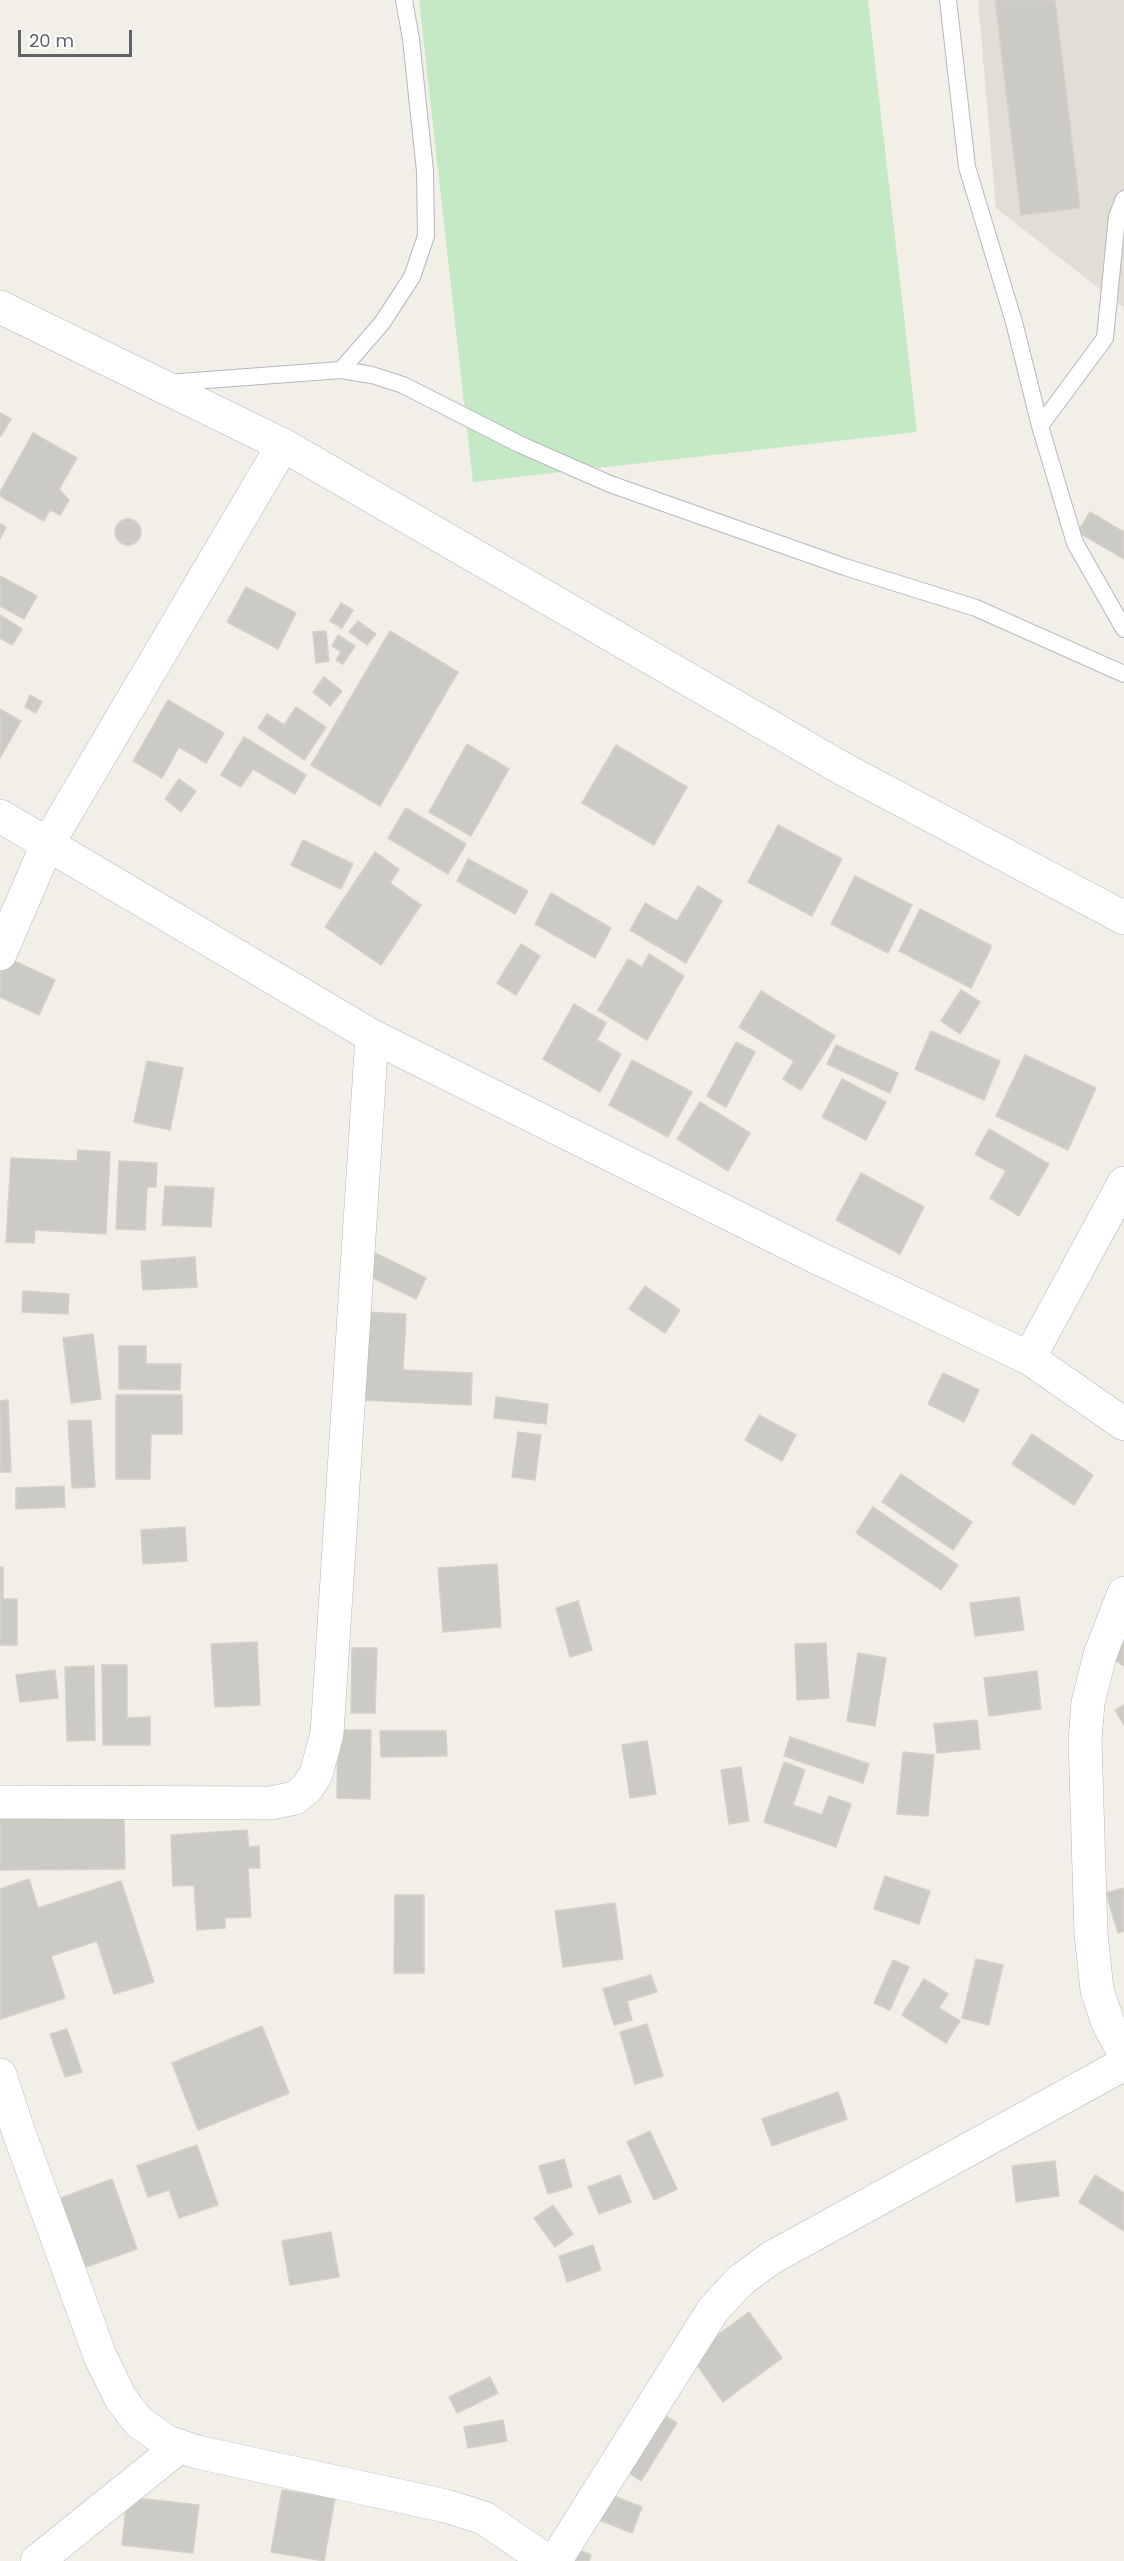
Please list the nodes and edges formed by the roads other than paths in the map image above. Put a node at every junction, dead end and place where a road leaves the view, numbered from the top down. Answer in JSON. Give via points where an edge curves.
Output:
{"nodes":[{"id":1,"x":404,"y":0,"type":"edge"},
{"id":2,"x":948,"y":0,"type":"edge"},
{"id":3,"x":1124,"y":199,"type":"edge"},
{"id":4,"x":0,"y":307,"type":"edge"},
{"id":5,"x":341,"y":370,"type":"junction"},
{"id":6,"x":158,"y":384,"type":"junction"},
{"id":7,"x":1040,"y":426,"type":"junction"},
{"id":8,"x":283,"y":445,"type":"junction"},
{"id":9,"x":1124,"y":629,"type":"edge"},
{"id":10,"x":1124,"y":674,"type":"edge"},
{"id":11,"x":0,"y":816,"type":"edge"},
{"id":12,"x":47,"y":845,"type":"junction"},
{"id":13,"x":1124,"y":918,"type":"edge"},
{"id":14,"x":0,"y":954,"type":"edge"},
{"id":15,"x":372,"y":1036,"type":"junction"},
{"id":16,"x":1124,"y":1184,"type":"edge"},
{"id":17,"x":1029,"y":1358,"type":"junction"},
{"id":18,"x":1124,"y":1424,"type":"edge"},
{"id":19,"x":1124,"y":1593,"type":"edge"},
{"id":20,"x":0,"y":1802,"type":"edge"},
{"id":21,"x":1124,"y":2052,"type":"edge"},
{"id":22,"x":1124,"y":2064,"type":"edge"},
{"id":23,"x":0,"y":2074,"type":"edge"},
{"id":24,"x":180,"y":2446,"type":"junction"},
{"id":25,"x":37,"y":2561,"type":"edge"},
{"id":26,"x":548,"y":2561,"type":"edge"},
{"id":27,"x":555,"y":2561,"type":"edge"}],
"edges":[{"from":1,"to":5,"type":"lane","via":[[425,171],[426,236],[412,277],[382,323]]},
{"from":2,"to":7,"type":"lane","via":[[967,167],[1014,322]]},
{"from":3,"to":7,"type":"lane","via":[[1118,217],[1105,338]]},
{"from":4,"to":6,"type":"street"},
{"from":5,"to":6,"type":"lane"},
{"from":5,"to":10,"type":"lane","via":[[403,385],[519,444],[610,484],[976,608]]},
{"from":6,"to":8,"type":"street"},
{"from":7,"to":9,"type":"lane","via":[[1075,543]]},
{"from":8,"to":12,"type":"street"},
{"from":8,"to":13,"type":"street","via":[[845,771]]},
{"from":11,"to":12,"type":"street"},
{"from":12,"to":14,"type":"street"},
{"from":12,"to":15,"type":"street"},
{"from":15,"to":17,"type":"street","via":[[818,1258]]},
{"from":15,"to":20,"type":"street","via":[[327,1734],[316,1774],[296,1798],[271,1803]]},
{"from":16,"to":17,"type":"street"},
{"from":17,"to":18,"type":"street"},
{"from":19,"to":21,"type":"street","via":[[1100,1655],[1088,1703],[1085,1740],[1091,1934],[1097,1990],[1108,2023]]},
{"from":22,"to":27,"type":"street","via":[[771,2258],[741,2280],[713,2310]]},
{"from":23,"to":24,"type":"street","via":[[100,2356],[121,2399],[139,2422],[167,2442]]},
{"from":24,"to":25,"type":"street"},
{"from":24,"to":26,"type":"street","via":[[446,2506],[484,2518]]}]}
